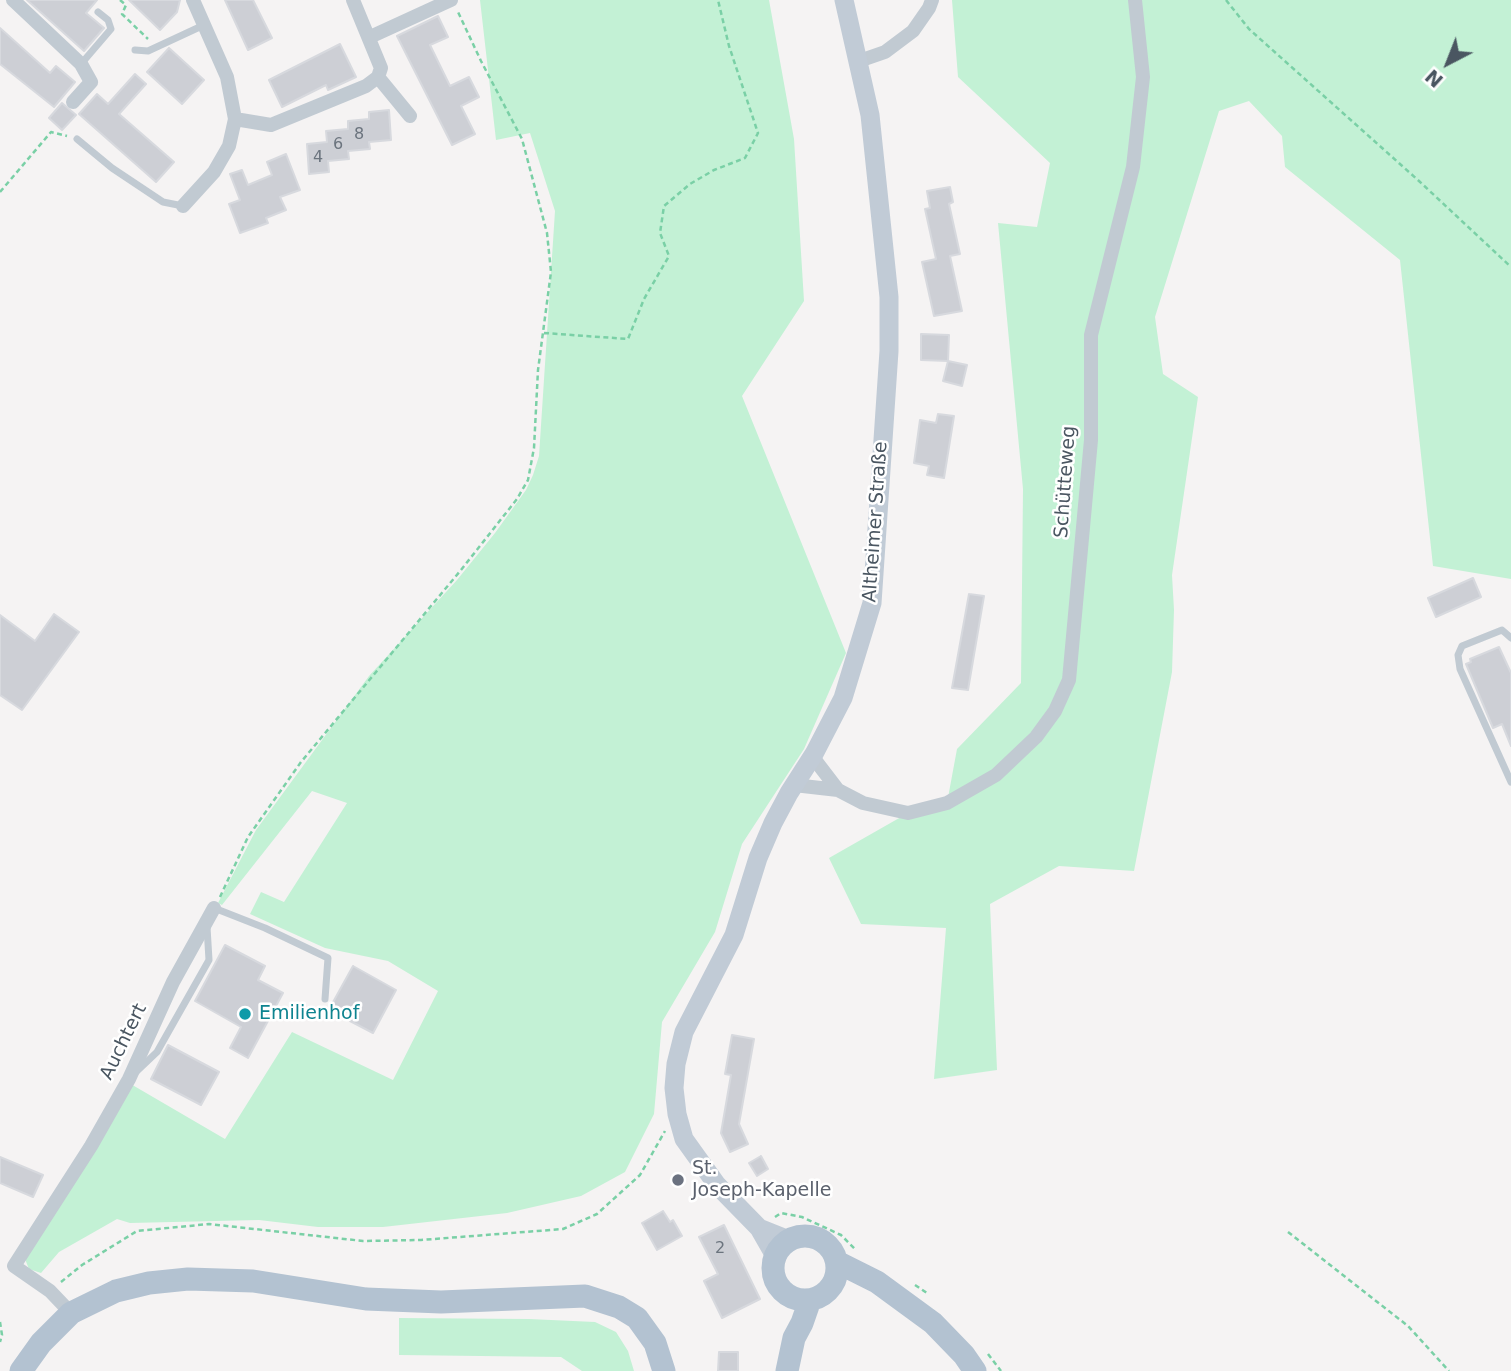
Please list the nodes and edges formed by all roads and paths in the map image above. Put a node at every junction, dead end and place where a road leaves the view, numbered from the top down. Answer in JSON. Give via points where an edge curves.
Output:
{"nodes":[{"id":1,"x":13,"y":0,"type":"edge"},
{"id":2,"x":120,"y":0,"type":"edge"},
{"id":3,"x":193,"y":0,"type":"edge"},
{"id":4,"x":353,"y":0,"type":"edge"},
{"id":5,"x":718,"y":0,"type":"edge"},
{"id":6,"x":844,"y":0,"type":"edge"},
{"id":7,"x":932,"y":0,"type":"edge"},
{"id":8,"x":1135,"y":0,"type":"edge"},
{"id":9,"x":1226,"y":0,"type":"edge"},
{"id":10,"x":454,"y":5,"type":"edge"},
{"id":11,"x":98,"y":12,"type":"dead end"},
{"id":12,"x":204,"y":25,"type":"junction"},
{"id":13,"x":370,"y":37,"type":"junction"},
{"id":14,"x":156,"y":46,"type":"junction"},
{"id":15,"x":135,"y":51,"type":"dead end"},
{"id":16,"x":859,"y":61,"type":"junction"},
{"id":17,"x":80,"y":64,"type":"junction"},
{"id":18,"x":378,"y":77,"type":"junction"},
{"id":19,"x":73,"y":102,"type":"dead end"},
{"id":20,"x":410,"y":116,"type":"dead end"},
{"id":21,"x":235,"y":119,"type":"junction"},
{"id":22,"x":77,"y":139,"type":"joint"},
{"id":23,"x":0,"y":191,"type":"edge"},
{"id":24,"x":183,"y":206,"type":"joint"},
{"id":25,"x":1511,"y":267,"type":"edge"},
{"id":26,"x":544,"y":332,"type":"junction"},
{"id":27,"x":1511,"y":638,"type":"edge"},
{"id":28,"x":813,"y":756,"type":"junction"},
{"id":29,"x":1511,"y":782,"type":"edge"},
{"id":30,"x":794,"y":785,"type":"junction"},
{"id":31,"x":838,"y":790,"type":"junction"},
{"id":32,"x":214,"y":908,"type":"junction"},
{"id":33,"x":206,"y":924,"type":"junction"},
{"id":34,"x":325,"y":999,"type":"dead end"},
{"id":35,"x":129,"y":1079,"type":"junction"},
{"id":36,"x":677,"y":1114,"type":"junction"},
{"id":37,"x":1288,"y":1232,"type":"dead end"},
{"id":38,"x":782,"y":1248,"type":"junction"},
{"id":39,"x":835,"y":1273,"type":"junction"},
{"id":40,"x":50,"y":1291,"type":"junction"},
{"id":41,"x":787,"y":1296,"type":"junction"},
{"id":42,"x":810,"y":1300,"type":"junction"},
{"id":43,"x":71,"y":1313,"type":"junction"},
{"id":44,"x":0,"y":1322,"type":"edge"},
{"id":45,"x":794,"y":1338,"type":"junction"},
{"id":46,"x":0,"y":1342,"type":"edge"},
{"id":47,"x":21,"y":1371,"type":"edge"},
{"id":48,"x":664,"y":1371,"type":"edge"},
{"id":49,"x":787,"y":1371,"type":"edge"},
{"id":50,"x":975,"y":1371,"type":"edge"},
{"id":51,"x":1449,"y":1371,"type":"edge"}],
"edges":[{"from":1,"to":17,"type":"street"},
{"from":2,"to":14,"type":"path","via":[[126,5],[122,14]]},
{"from":3,"to":12,"type":"street"},
{"from":4,"to":13,"type":"street"},
{"from":5,"to":26,"type":"path","via":[[758,133],[745,158],[714,170],[664,205],[660,233],[669,256],[628,339]]},
{"from":6,"to":16,"type":"street","name":"Altheimer Straße"},
{"from":7,"to":16,"type":"street","via":[[913,31],[885,52]]},
{"from":8,"to":31,"type":"street","name":"Schütteweg","via":[[1143,77],[1133,167],[1091,335],[1091,440],[1069,680],[1036,737],[996,775],[947,803],[908,813],[863,803]]},
{"from":9,"to":25,"type":"path","via":[[1249,29]]},
{"from":10,"to":13,"type":"street"},
{"from":10,"to":26,"type":"path","via":[[522,139],[549,250]]},
{"from":11,"to":17,"type":"lane","via":[[108,20],[110,29]]},
{"from":12,"to":14,"type":"lane"},
{"from":12,"to":21,"type":"street","via":[[227,77]]},
{"from":13,"to":18,"type":"street","via":[[381,68]]},
{"from":14,"to":15,"type":"lane"},
{"from":16,"to":28,"type":"street","name":"Altheimer Straße","via":[[870,115],[889,298],[875,566],[872,603],[843,698]]},
{"from":17,"to":19,"type":"street","via":[[91,82]]},
{"from":18,"to":20,"type":"street"},
{"from":18,"to":21,"type":"street","via":[[271,125]]},
{"from":21,"to":24,"type":"street","via":[[229,146],[214,172]]},
{"from":22,"to":23,"type":"path","via":[[51,132]]},
{"from":22,"to":24,"type":"lane","via":[[163,202]]},
{"from":26,"to":32,"type":"path","via":[[528,480],[461,570],[301,762],[248,837]]},
{"from":27,"to":29,"type":"lane","via":[[1502,630],[1462,646],[1458,655],[1460,669]]},
{"from":28,"to":30,"type":"street","name":"Altheimer Straße"},
{"from":28,"to":31,"type":"street","name":"Schütteweg"},
{"from":30,"to":31,"type":"street","name":"Schütteweg"},
{"from":30,"to":36,"type":"street","name":"Altheimer Straße","via":[[758,858],[734,935],[684,1032],[676,1064]]},
{"from":32,"to":33,"type":"street","name":"Auchtert"},
{"from":32,"to":34,"type":"lane","via":[[328,958]]},
{"from":33,"to":35,"type":"street","name":"Auchtert","via":[[173,982]]},
{"from":33,"to":35,"type":"lane","via":[[209,960],[157,1052]]},
{"from":35,"to":40,"type":"street","name":"Auchtert","via":[[14,1266]]},
{"from":36,"to":38,"type":"street","name":"Altheimer Straße","via":[[684,1139],[701,1164],[732,1202]]},
{"from":36,"to":40,"type":"path","via":[[640,1175],[597,1214],[564,1229],[363,1241],[209,1224],[137,1231]]},
{"from":37,"to":51,"type":"path","via":[[1408,1326]]},
{"from":38,"to":39,"type":"main road","via":[[799,1236],[819,1239],[827,1245]]},
{"from":38,"to":41,"type":"main road","via":[[773,1267],[774,1278]]},
{"from":39,"to":42,"type":"main road","via":[[820,1297]]},
{"from":39,"to":50,"type":"main road","via":[[902,1301],[933,1323]]},
{"from":40,"to":43,"type":"street","name":"Auchtert"},
{"from":41,"to":42,"type":"main road"},
{"from":41,"to":45,"type":"main road"},
{"from":42,"to":45,"type":"main road"},
{"from":43,"to":47,"type":"main road"},
{"from":43,"to":48,"type":"main road","via":[[116,1291],[188,1279],[253,1281],[366,1299],[441,1302],[585,1296],[637,1318],[655,1343]]},
{"from":44,"to":46,"type":"path"},
{"from":45,"to":49,"type":"main road"}]}
